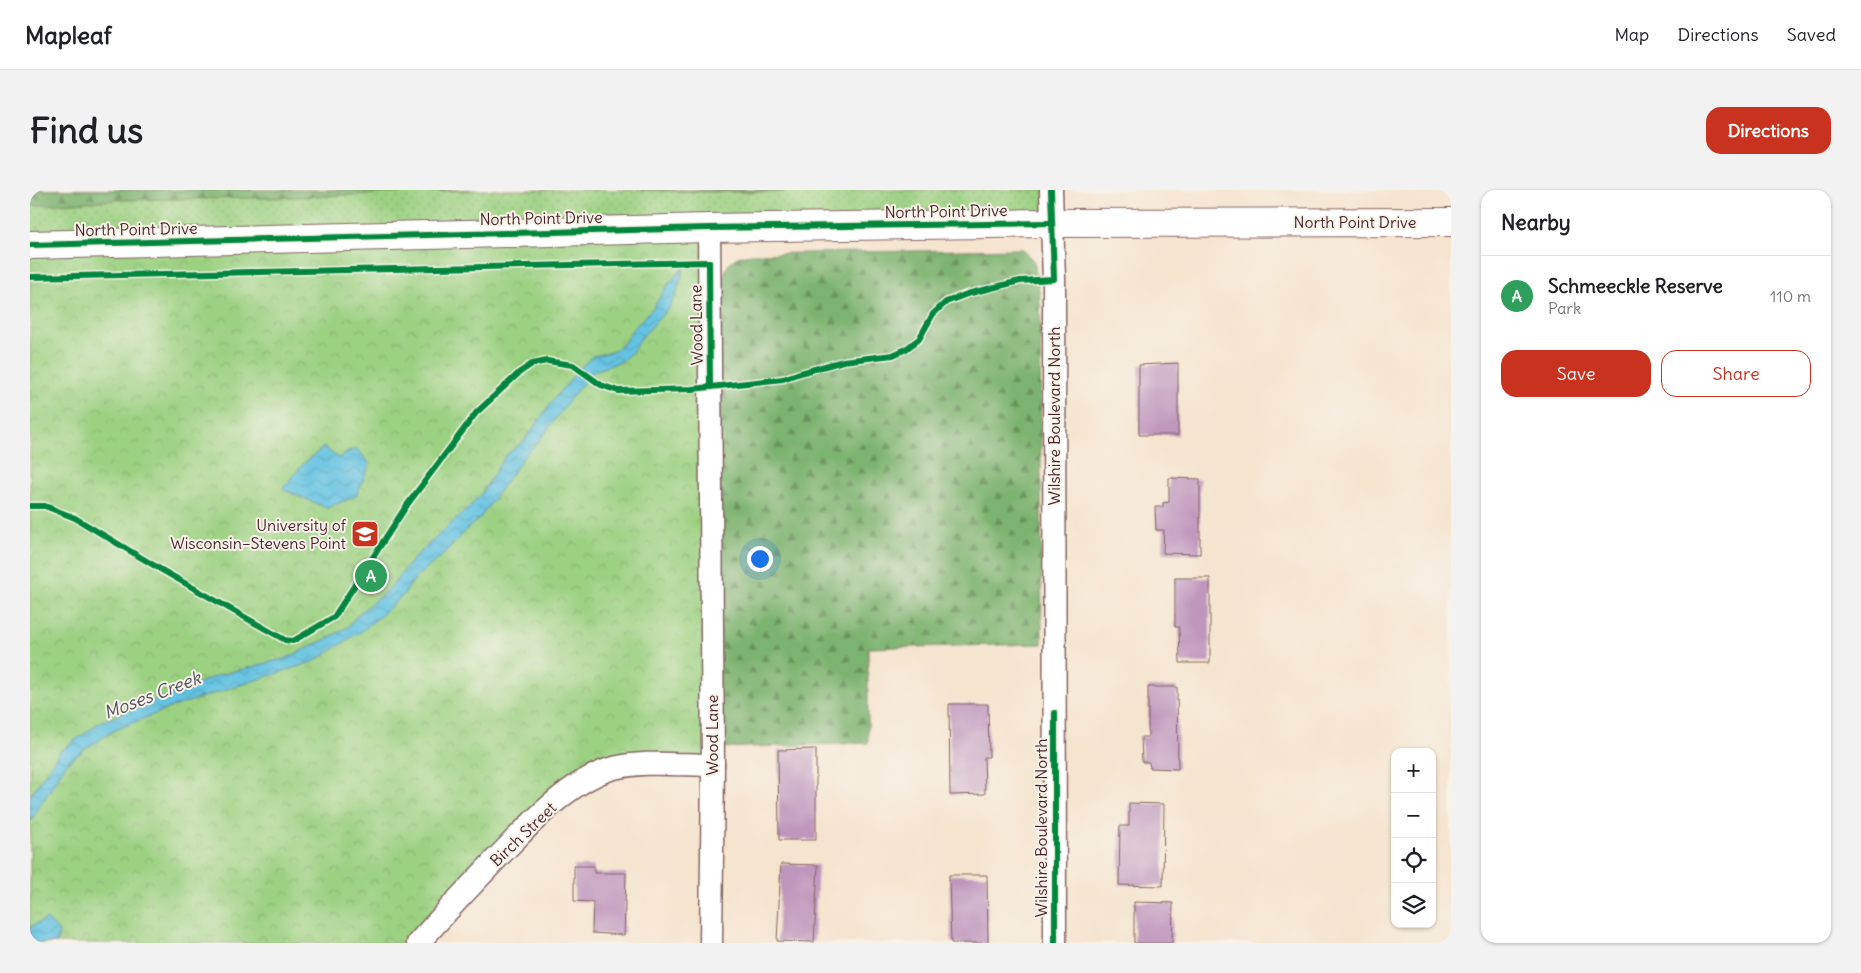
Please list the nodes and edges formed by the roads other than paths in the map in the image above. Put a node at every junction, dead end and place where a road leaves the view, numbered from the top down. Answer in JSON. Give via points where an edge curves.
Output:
{"nodes":[{"id":1,"x":1051,"y":190,"type":"edge"},
{"id":2,"x":1451,"y":222,"type":"edge"},
{"id":3,"x":1052,"y":223,"type":"junction"},
{"id":4,"x":709,"y":228,"type":"junction"},
{"id":5,"x":30,"y":245,"type":"edge"},
{"id":6,"x":712,"y":765,"type":"junction"},
{"id":7,"x":418,"y":943,"type":"edge"},
{"id":8,"x":711,"y":943,"type":"edge"},
{"id":9,"x":1055,"y":943,"type":"edge"}],
"edges":[{"from":1,"to":3,"type":"street","name":"Wilshire Boulevard North"},
{"from":2,"to":3,"type":"street","name":"North Point Drive"},
{"from":3,"to":4,"type":"street","name":"North Point Drive"},
{"from":3,"to":9,"type":"street","name":"Wilshire Boulevard North"},
{"from":4,"to":5,"type":"street","name":"North Point Drive"},
{"from":4,"to":6,"type":"street","name":"Wood Lane"},
{"from":6,"to":7,"type":"street","name":"Birch Street","via":[[641,764],[611,769],[586,780],[541,813]]},
{"from":6,"to":8,"type":"street","name":"Wood Lane"}]}
